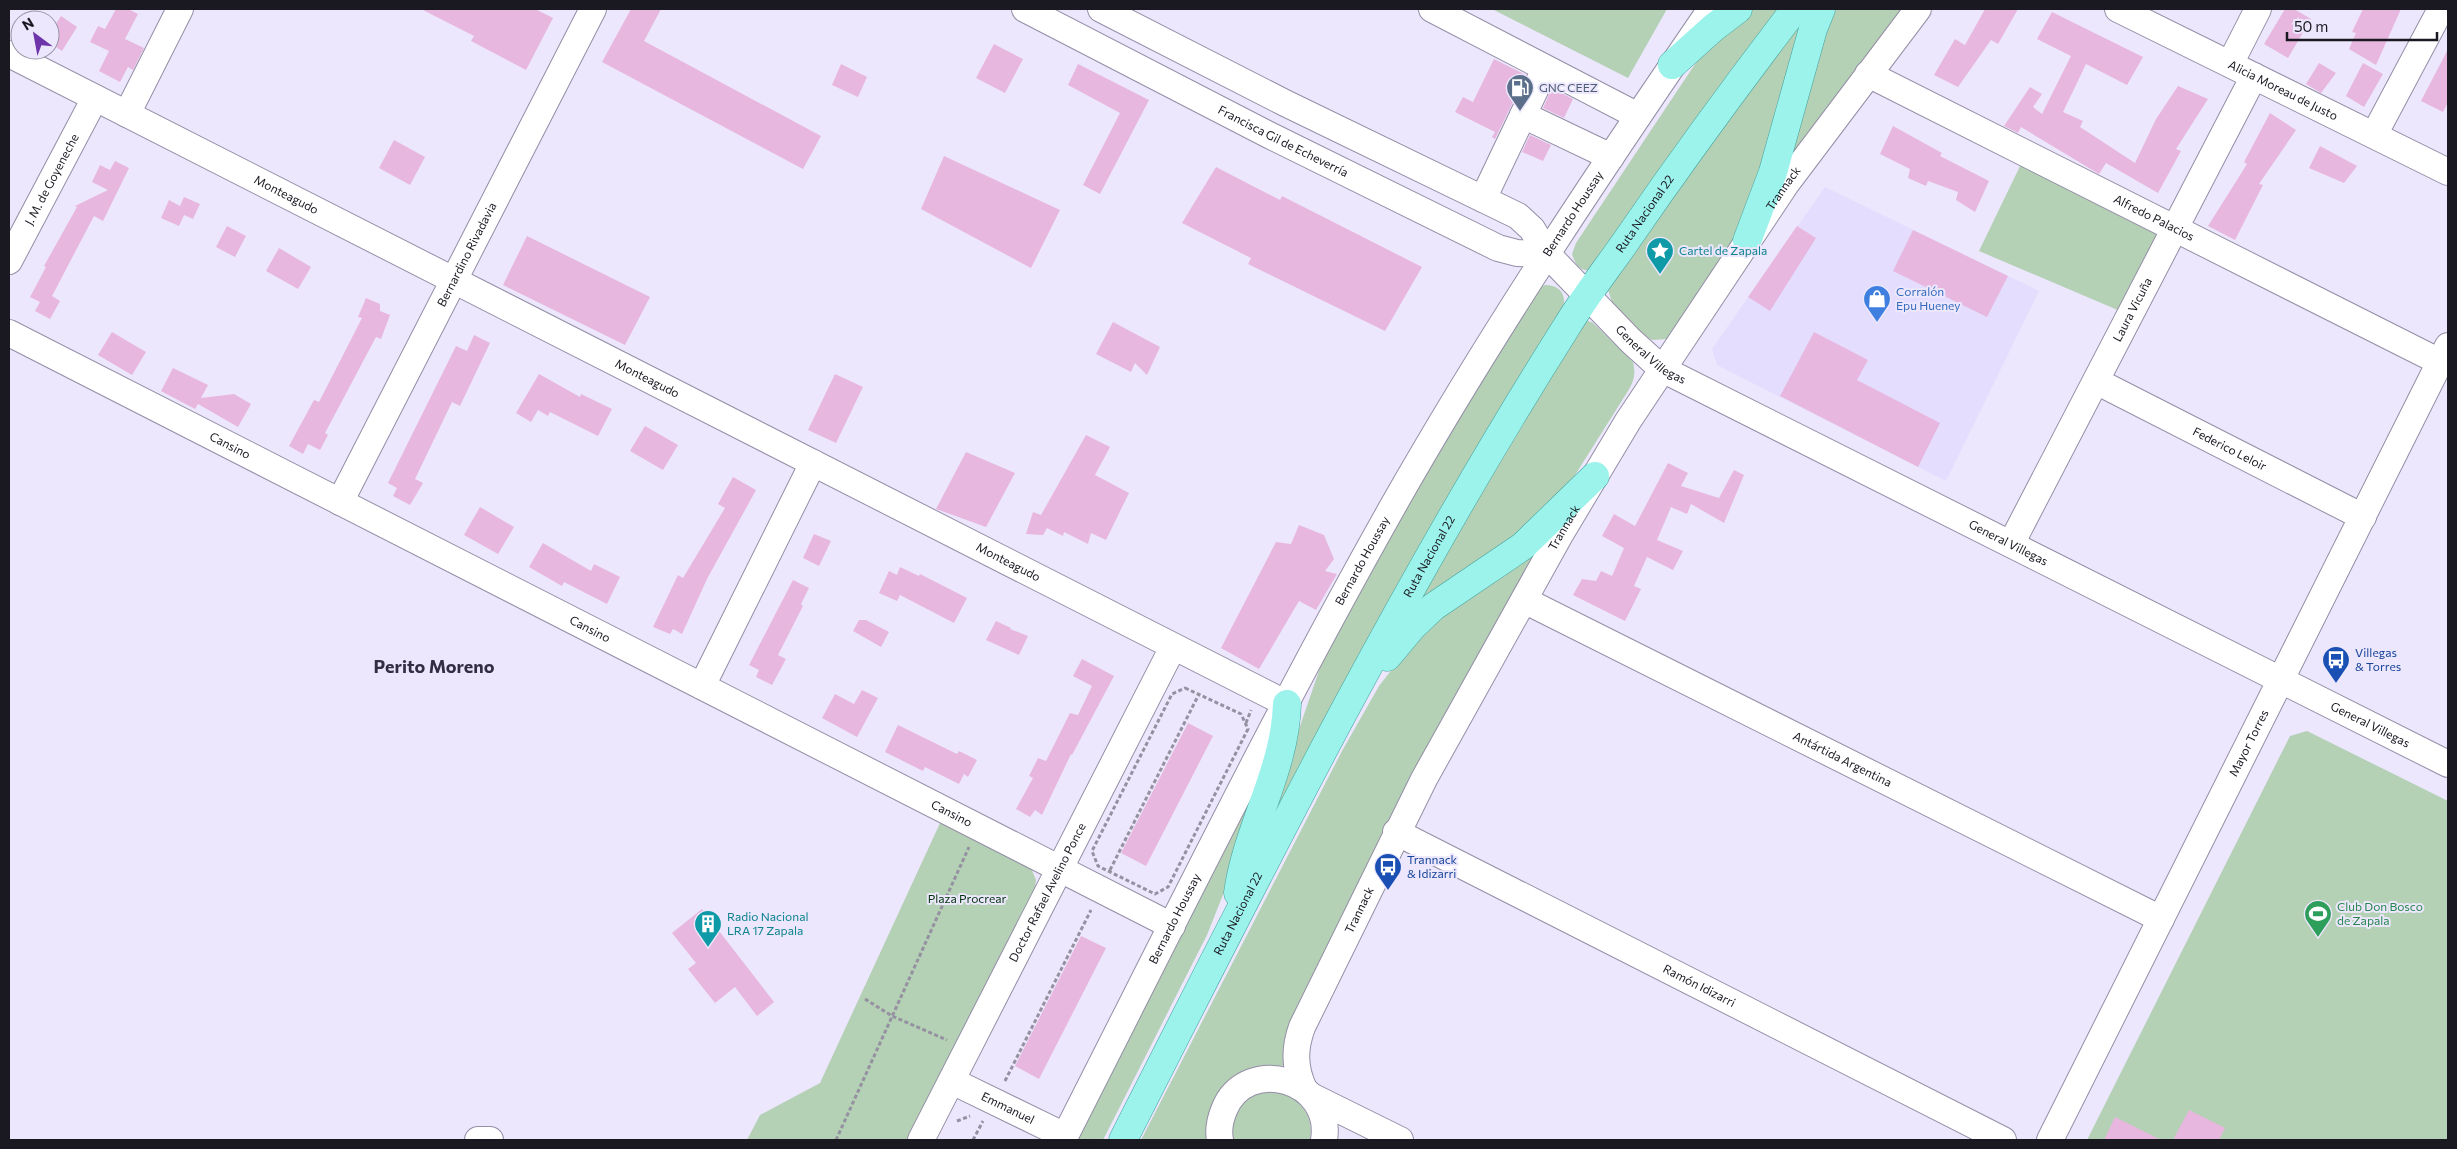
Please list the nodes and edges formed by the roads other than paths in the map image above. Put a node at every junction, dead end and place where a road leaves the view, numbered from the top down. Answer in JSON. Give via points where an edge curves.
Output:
{"nodes":[{"id":1,"x":180,"y":9,"type":"edge"},
{"id":2,"x":593,"y":9,"type":"edge"},
{"id":3,"x":1025,"y":9,"type":"edge"},
{"id":4,"x":1101,"y":9,"type":"edge"},
{"id":5,"x":1432,"y":9,"type":"edge"},
{"id":6,"x":1711,"y":9,"type":"edge"},
{"id":7,"x":1738,"y":9,"type":"edge"},
{"id":8,"x":1795,"y":9,"type":"edge"},
{"id":9,"x":1821,"y":9,"type":"edge"},
{"id":10,"x":1918,"y":9,"type":"edge"},
{"id":11,"x":2118,"y":9,"type":"edge"},
{"id":12,"x":2258,"y":9,"type":"edge"},
{"id":13,"x":2441,"y":9,"type":"edge"},
{"id":14,"x":9,"y":54,"type":"edge"},
{"id":15,"x":2230,"y":64,"type":"junction"},
{"id":16,"x":1672,"y":65,"type":"junction"},
{"id":17,"x":1545,"y":70,"type":"junction"},
{"id":18,"x":1868,"y":74,"type":"junction"},
{"id":19,"x":2254,"y":76,"type":"junction"},
{"id":20,"x":95,"y":98,"type":"junction"},
{"id":21,"x":1285,"y":103,"type":"junction"},
{"id":22,"x":127,"y":114,"type":"junction"},
{"id":23,"x":1524,"y":115,"type":"junction"},
{"id":24,"x":1638,"y":116,"type":"junction"},
{"id":25,"x":1268,"y":135,"type":"junction"},
{"id":26,"x":2374,"y":135,"type":"junction"},
{"id":27,"x":1610,"y":157,"type":"junction"},
{"id":28,"x":2448,"y":172,"type":"edge"},
{"id":29,"x":1483,"y":199,"type":"junction"},
{"id":30,"x":2174,"y":229,"type":"junction"},
{"id":31,"x":1747,"y":241,"type":"junction"},
{"id":32,"x":1547,"y":254,"type":"junction"},
{"id":33,"x":9,"y":261,"type":"edge"},
{"id":34,"x":454,"y":280,"type":"junction"},
{"id":35,"x":1588,"y":296,"type":"junction"},
{"id":36,"x":9,"y":333,"type":"edge"},
{"id":37,"x":2444,"y":354,"type":"edge"},
{"id":38,"x":1662,"y":368,"type":"junction"},
{"id":39,"x":2096,"y":381,"type":"junction"},
{"id":40,"x":813,"y":463,"type":"junction"},
{"id":41,"x":1596,"y":476,"type":"junction"},
{"id":42,"x":340,"y":502,"type":"junction"},
{"id":43,"x":2363,"y":517,"type":"junction"},
{"id":44,"x":2011,"y":544,"type":"junction"},
{"id":45,"x":1524,"y":600,"type":"junction"},
{"id":46,"x":1174,"y":647,"type":"junction"},
{"id":47,"x":2281,"y":680,"type":"junction"},
{"id":48,"x":702,"y":686,"type":"junction"},
{"id":49,"x":1286,"y":704,"type":"junction"},
{"id":50,"x":1324,"y":748,"type":"junction"},
{"id":51,"x":2444,"y":754,"type":"edge"},
{"id":52,"x":1396,"y":832,"type":"junction"},
{"id":53,"x":1060,"y":869,"type":"junction"},
{"id":54,"x":2161,"y":919,"type":"junction"},
{"id":55,"x":1234,"y":923,"type":"junction"},
{"id":56,"x":1172,"y":926,"type":"junction"},
{"id":57,"x":952,"y":1081,"type":"junction"},
{"id":58,"x":1309,"y":1093,"type":"junction"},
{"id":59,"x":1064,"y":1138,"type":"edge"},
{"id":60,"x":478,"y":1140,"type":"edge"},
{"id":61,"x":490,"y":1140,"type":"edge"},
{"id":62,"x":921,"y":1140,"type":"edge"},
{"id":63,"x":1124,"y":1140,"type":"edge"},
{"id":64,"x":1220,"y":1140,"type":"edge"},
{"id":65,"x":1324,"y":1140,"type":"edge"},
{"id":66,"x":1400,"y":1140,"type":"edge"},
{"id":67,"x":2003,"y":1140,"type":"edge"},
{"id":68,"x":2050,"y":1140,"type":"edge"}],
"edges":[{"from":1,"to":22,"type":"street"},
{"from":2,"to":34,"type":"street","name":"Bernardino Rivadavia"},
{"from":3,"to":25,"type":"street","name":"Francisca Gil de Echeverría"},
{"from":4,"to":21,"type":"street"},
{"from":5,"to":17,"type":"street"},
{"from":6,"to":16,"type":"street","name":"Bernardo Houssay"},
{"from":7,"to":16,"type":"main road"},
{"from":8,"to":35,"type":"main road","name":"Ruta Nacional 22"},
{"from":9,"to":31,"type":"main road","via":[[1770,179]]},
{"from":10,"to":18,"type":"street","name":"Trannack"},
{"from":11,"to":15,"type":"street","name":"Alicia Moreau de Justo"},
{"from":12,"to":15,"type":"street"},
{"from":13,"to":26,"type":"street"},
{"from":14,"to":20,"type":"street","name":"Monteagudo"},
{"from":15,"to":19,"type":"street","name":"Alicia Moreau de Justo"},
{"from":16,"to":24,"type":"street","name":"Bernardo Houssay"},
{"from":17,"to":23,"type":"street"},
{"from":17,"to":24,"type":"street"},
{"from":18,"to":30,"type":"street","name":"Alfredo Palacios"},
{"from":18,"to":31,"type":"street","name":"Trannack"},
{"from":19,"to":26,"type":"street","name":"Alicia Moreau de Justo"},
{"from":19,"to":30,"type":"street","name":"Laura Vicuña"},
{"from":20,"to":22,"type":"street","name":"Monteagudo"},
{"from":20,"to":33,"type":"street","name":"J. M. de Goyeneche"},
{"from":21,"to":25,"type":"street"},
{"from":21,"to":29,"type":"street"},
{"from":22,"to":34,"type":"street","name":"Monteagudo"},
{"from":23,"to":27,"type":"street"},
{"from":23,"to":29,"type":"street"},
{"from":24,"to":27,"type":"street","name":"Bernardo Houssay"},
{"from":25,"to":32,"type":"street","name":"Francisca Gil de Echeverría","via":[[1498,248],[1517,253]]},
{"from":26,"to":28,"type":"street","name":"Alicia Moreau de Justo"},
{"from":27,"to":32,"type":"street","name":"Bernardo Houssay"},
{"from":29,"to":32,"type":"street","via":[[1525,221]]},
{"from":30,"to":37,"type":"street","name":"Alfredo Palacios"},
{"from":30,"to":39,"type":"street","name":"Laura Vicuña"},
{"from":31,"to":38,"type":"street","name":"Trannack"},
{"from":32,"to":35,"type":"street"},
{"from":32,"to":49,"type":"street","name":"Bernardo Houssay","via":[[1397,500]]},
{"from":34,"to":40,"type":"street","name":"Monteagudo"},
{"from":34,"to":42,"type":"street","name":"Bernardino Rivadavia"},
{"from":35,"to":38,"type":"street","name":"General Villegas"},
{"from":35,"to":50,"type":"main road","name":"Ruta Nacional 22","via":[[1463,497]]},
{"from":36,"to":42,"type":"street","name":"Cansino"},
{"from":37,"to":43,"type":"street","name":"Mayor Torres"},
{"from":38,"to":41,"type":"street","name":"Trannack"},
{"from":38,"to":44,"type":"street","name":"General Villegas"},
{"from":39,"to":43,"type":"street","name":"Federico Leloir"},
{"from":39,"to":44,"type":"street","name":"Laura Vicuña"},
{"from":40,"to":46,"type":"street","name":"Monteagudo"},
{"from":40,"to":48,"type":"street"},
{"from":41,"to":45,"type":"street","name":"Trannack"},
{"from":41,"to":50,"type":"main road","via":[[1523,546],[1451,594],[1413,626],[1382,664]]},
{"from":42,"to":48,"type":"street","name":"Cansino"},
{"from":43,"to":47,"type":"street","name":"Mayor Torres"},
{"from":44,"to":47,"type":"street","name":"General Villegas"},
{"from":45,"to":52,"type":"street","name":"Trannack"},
{"from":45,"to":54,"type":"street","name":"Antártida Argentina"},
{"from":46,"to":49,"type":"street","name":"Monteagudo"},
{"from":46,"to":53,"type":"street","name":"Doctor Rafael Avelino Ponce"},
{"from":47,"to":51,"type":"street","name":"General Villegas"},
{"from":47,"to":54,"type":"street","name":"Mayor Torres"},
{"from":48,"to":53,"type":"street","name":"Cansino"},
{"from":49,"to":55,"type":"main road","via":[[1282,747],[1243,865]]},
{"from":49,"to":56,"type":"street","name":"Bernardo Houssay"},
{"from":50,"to":55,"type":"main road","name":"Ruta Nacional 22"},
{"from":52,"to":58,"type":"street","name":"Trannack","via":[[1302,1027],[1295,1060]]},
{"from":52,"to":67,"type":"street","name":"Ramón Idizarri"},
{"from":53,"to":56,"type":"street","name":"Cansino"},
{"from":53,"to":57,"type":"street","name":"Doctor Rafael Avelino Ponce"},
{"from":54,"to":68,"type":"street","name":"Mayor Torres"},
{"from":55,"to":63,"type":"main road","name":"Ruta Nacional 22"},
{"from":56,"to":59,"type":"street","name":"Bernardo Houssay"},
{"from":57,"to":59,"type":"street","name":"Emmanuel"},
{"from":57,"to":62,"type":"street","name":"Doctor Rafael Avelino Ponce"},
{"from":58,"to":64,"type":"street","via":[[1291,1082],[1276,1079],[1247,1085],[1226,1106],[1220,1120]]},
{"from":58,"to":65,"type":"street","name":"Trannack","via":[[1324,1120]]},
{"from":58,"to":66,"type":"street"},
{"from":60,"to":61,"type":"street"}]}
